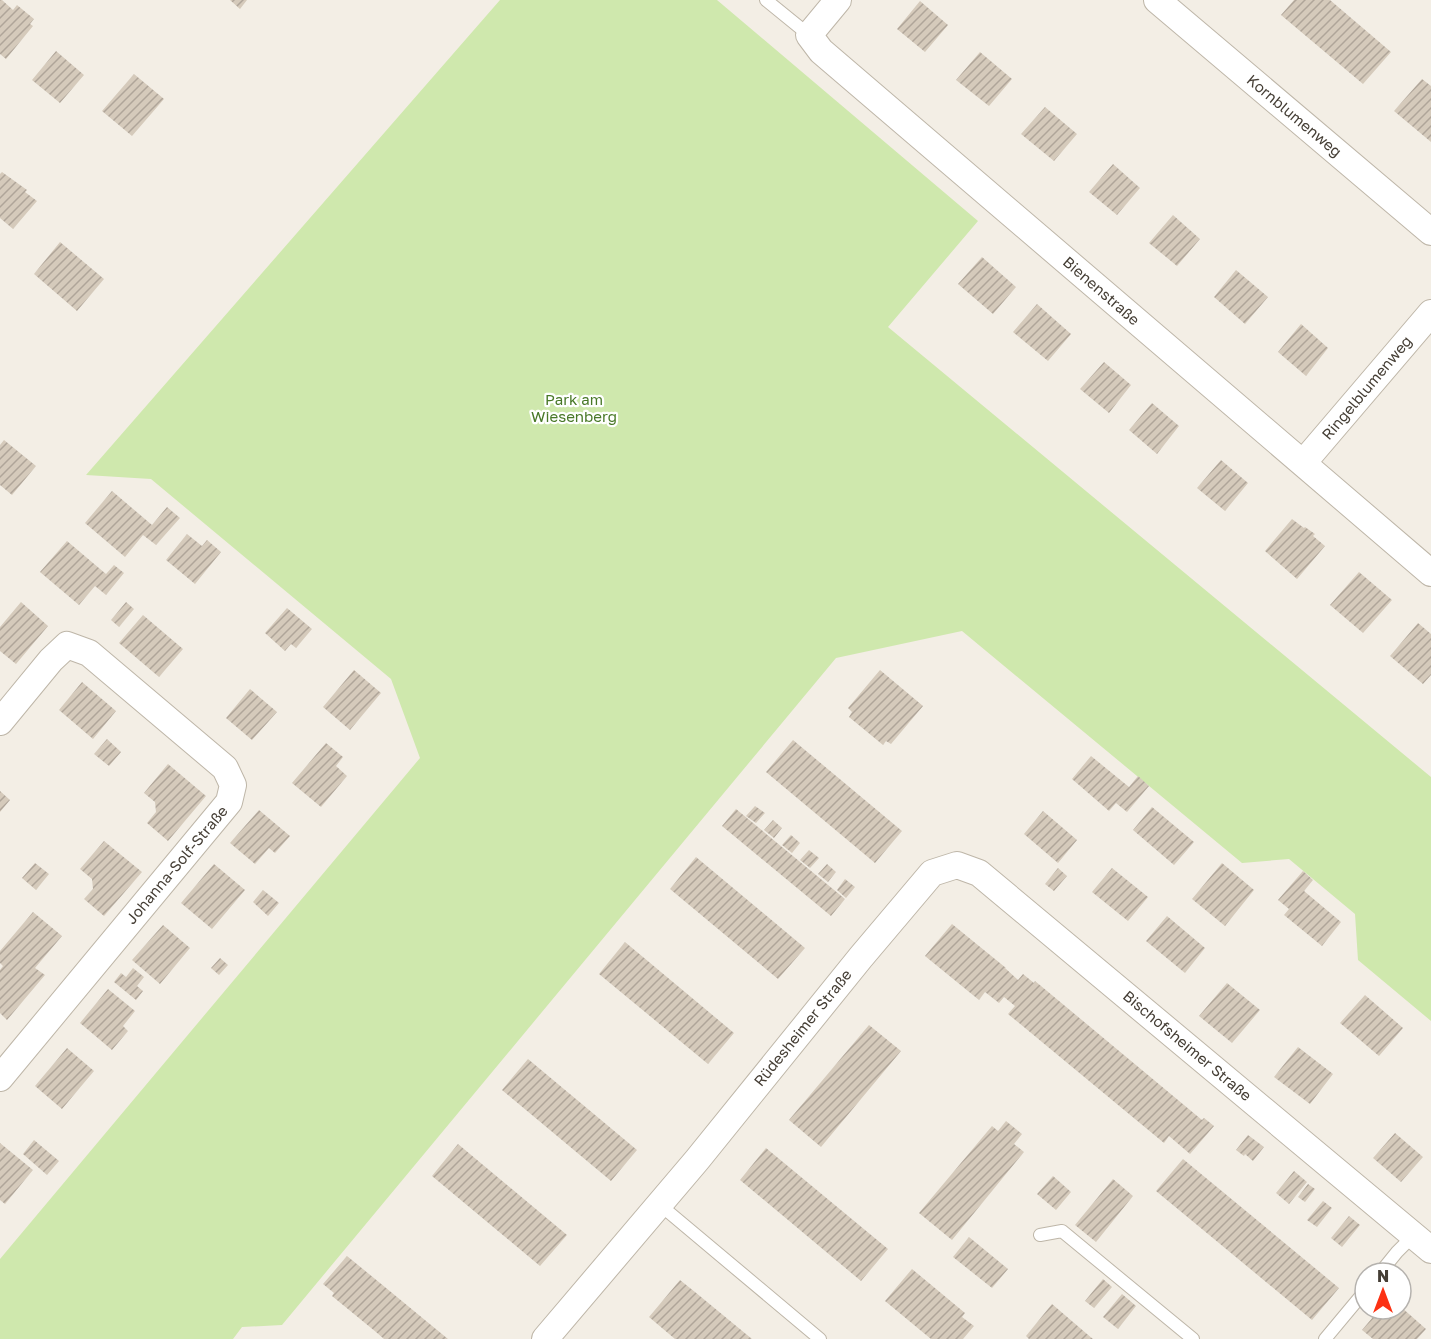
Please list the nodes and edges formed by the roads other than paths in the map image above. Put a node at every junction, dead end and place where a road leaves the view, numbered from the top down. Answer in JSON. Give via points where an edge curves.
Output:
{"nodes":[{"id":1,"x":766,"y":0,"type":"edge"},
{"id":2,"x":838,"y":0,"type":"edge"},
{"id":3,"x":1157,"y":0,"type":"edge"},
{"id":4,"x":809,"y":35,"type":"junction"},
{"id":5,"x":1431,"y":232,"type":"edge"},
{"id":6,"x":1431,"y":313,"type":"edge"},
{"id":7,"x":1303,"y":463,"type":"junction"},
{"id":8,"x":1431,"y":573,"type":"edge"},
{"id":9,"x":0,"y":722,"type":"edge"},
{"id":10,"x":957,"y":865,"type":"joint"},
{"id":11,"x":0,"y":1078,"type":"edge"},
{"id":12,"x":659,"y":1204,"type":"junction"},
{"id":13,"x":1040,"y":1235,"type":"dead end"},
{"id":14,"x":1422,"y":1243,"type":"edge"},
{"id":15,"x":1390,"y":1261,"type":"edge"},
{"id":16,"x":1353,"y":1305,"type":"edge"},
{"id":17,"x":545,"y":1339,"type":"edge"},
{"id":18,"x":820,"y":1339,"type":"edge"},
{"id":19,"x":1193,"y":1339,"type":"edge"},
{"id":20,"x":1325,"y":1339,"type":"edge"}],
"edges":[{"from":1,"to":4,"type":"lane"},
{"from":2,"to":4,"type":"street"},
{"from":3,"to":5,"type":"street","name":"Kornblumenweg"},
{"from":4,"to":7,"type":"street","name":"Bienenstraße","via":[[821,51]]},
{"from":6,"to":7,"type":"street","name":"Ringelblumenweg"},
{"from":7,"to":8,"type":"street","name":"Bienenstraße"},
{"from":9,"to":11,"type":"street","name":"Johanna-Solf-Straße","via":[[67,645],[89,653],[225,768],[233,785],[230,802]]},
{"from":10,"to":12,"type":"street","name":"Rüdesheimer Straße","via":[[932,873]]},
{"from":10,"to":14,"type":"street","name":"Bischofsheimer Straße","via":[[979,873]]},
{"from":12,"to":17,"type":"street","name":"Rüdesheimer Straße"},
{"from":12,"to":18,"type":"lane"},
{"from":13,"to":19,"type":"lane","via":[[1062,1231]]},
{"from":14,"to":15,"type":"lane","name":"Bischofsheimer Straße","via":[[1397,1252]]},
{"from":16,"to":20,"type":"lane"}]}
